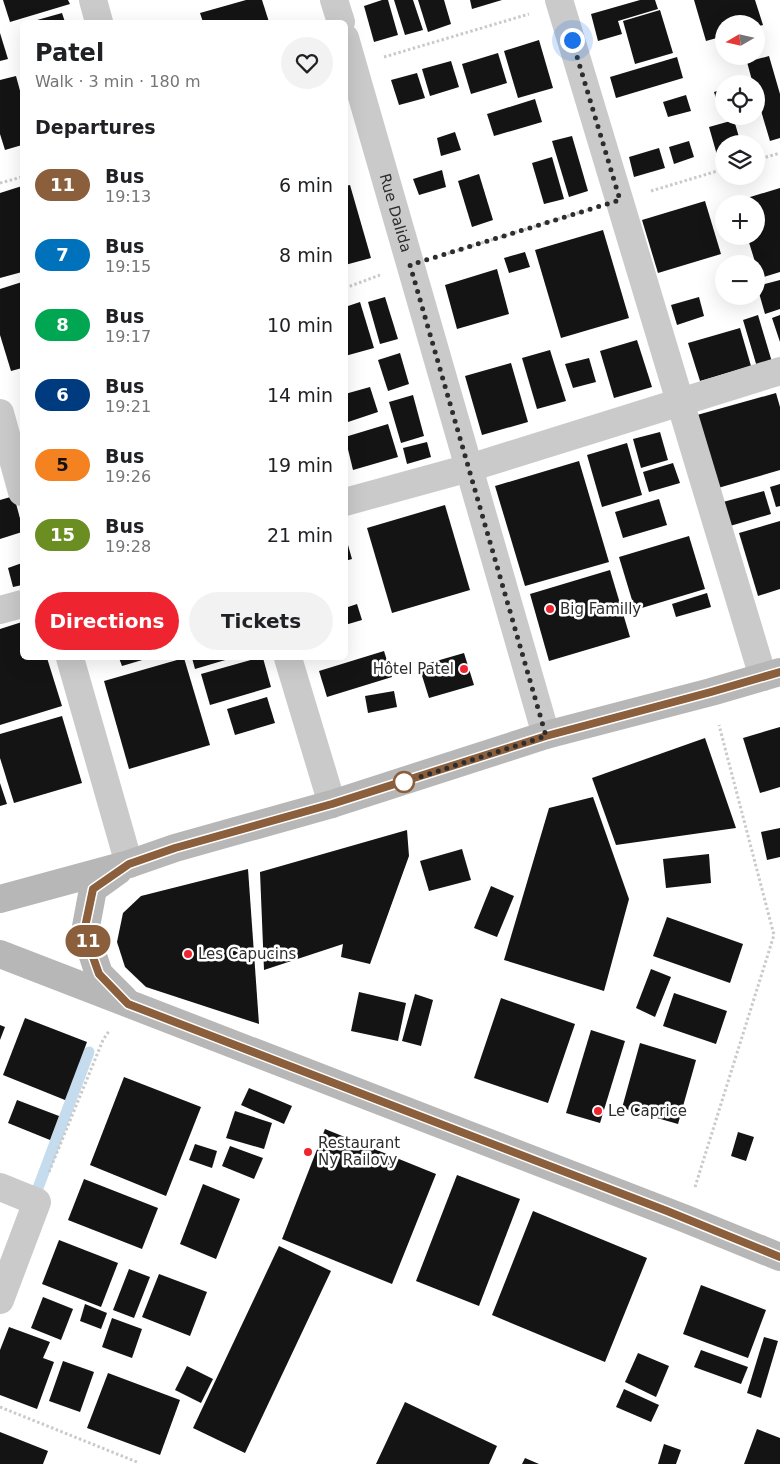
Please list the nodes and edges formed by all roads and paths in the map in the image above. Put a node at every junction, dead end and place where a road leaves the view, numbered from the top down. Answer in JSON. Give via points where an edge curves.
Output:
{"nodes":[{"id":1,"x":93,"y":0,"type":"edge"},
{"id":2,"x":334,"y":0,"type":"edge"},
{"id":3,"x":560,"y":2,"type":"edge"},
{"id":4,"x":98,"y":20,"type":"edge"},
{"id":5,"x":340,"y":20,"type":"edge"},
{"id":6,"x":348,"y":48,"type":"edge"},
{"id":7,"x":353,"y":66,"type":"junction"},
{"id":8,"x":780,"y":153,"type":"edge"},
{"id":9,"x":765,"y":157,"type":"edge"},
{"id":10,"x":715,"y":172,"type":"edge"},
{"id":11,"x":20,"y":178,"type":"edge"},
{"id":12,"x":0,"y":183,"type":"edge"},
{"id":13,"x":620,"y":200,"type":"junction"},
{"id":14,"x":410,"y":265,"type":"junction"},
{"id":15,"x":348,"y":287,"type":"edge"},
{"id":16,"x":780,"y":372,"type":"edge"},
{"id":17,"x":681,"y":403,"type":"junction"},
{"id":18,"x":0,"y":413,"type":"edge"},
{"id":19,"x":469,"y":468,"type":"junction"},
{"id":20,"x":20,"y":485,"type":"edge"},
{"id":21,"x":348,"y":501,"type":"edge"},
{"id":22,"x":20,"y":605,"type":"edge"},
{"id":23,"x":0,"y":610,"type":"edge"},
{"id":24,"x":71,"y":660,"type":"edge"},
{"id":25,"x":289,"y":660,"type":"edge"},
{"id":26,"x":771,"y":675,"type":"edge"},
{"id":27,"x":711,"y":692,"type":"junction"},
{"id":28,"x":546,"y":736,"type":"junction"},
{"id":29,"x":332,"y":804,"type":"junction"},
{"id":30,"x":129,"y":864,"type":"junction"},
{"id":31,"x":0,"y":899,"type":"edge"},
{"id":32,"x":0,"y":954,"type":"edge"},
{"id":33,"x":128,"y":1004,"type":"junction"},
{"id":34,"x":103,"y":1040,"type":"dead end"},
{"id":35,"x":0,"y":1187,"type":"edge"},
{"id":36,"x":37,"y":1202,"type":"junction"},
{"id":37,"x":686,"y":1219,"type":"junction"},
{"id":38,"x":780,"y":1257,"type":"edge"},
{"id":39,"x":0,"y":1300,"type":"edge"},
{"id":40,"x":0,"y":1407,"type":"edge"},
{"id":41,"x":137,"y":1462,"type":"dead end"}],
"edges":[{"from":1,"to":4,"type":"street"},
{"from":2,"to":5,"type":"street"},
{"from":3,"to":7,"type":"path"},
{"from":3,"to":13,"type":"street"},
{"from":6,"to":7,"type":"street","name":"Rue Dalida"},
{"from":7,"to":14,"type":"street","name":"Rue Dalida"},
{"from":8,"to":9,"type":"path"},
{"from":10,"to":13,"type":"path"},
{"from":11,"to":12,"type":"path"},
{"from":13,"to":14,"type":"path"},
{"from":13,"to":17,"type":"street"},
{"from":14,"to":15,"type":"path"},
{"from":14,"to":19,"type":"street","name":"Rue Dalida"},
{"from":16,"to":17,"type":"street"},
{"from":17,"to":19,"type":"street"},
{"from":17,"to":26,"type":"street"},
{"from":18,"to":20,"type":"street"},
{"from":19,"to":21,"type":"street"},
{"from":19,"to":28,"type":"street","name":"Rue Dalida"},
{"from":22,"to":23,"type":"street"},
{"from":24,"to":30,"type":"street"},
{"from":25,"to":29,"type":"street"},
{"from":26,"to":27,"type":"main road"},
{"from":27,"to":28,"type":"main road"},
{"from":27,"to":37,"type":"path","via":[[774,935]]},
{"from":28,"to":29,"type":"main road"},
{"from":29,"to":30,"type":"main road"},
{"from":30,"to":31,"type":"main road"},
{"from":30,"to":33,"type":"main road","via":[[93,889],[84,932],[99,974]]},
{"from":32,"to":33,"type":"main road"},
{"from":33,"to":37,"type":"main road"},
{"from":34,"to":36,"type":"path"},
{"from":35,"to":36,"type":"street"},
{"from":36,"to":39,"type":"street"},
{"from":37,"to":38,"type":"main road"},
{"from":40,"to":41,"type":"path"}]}
